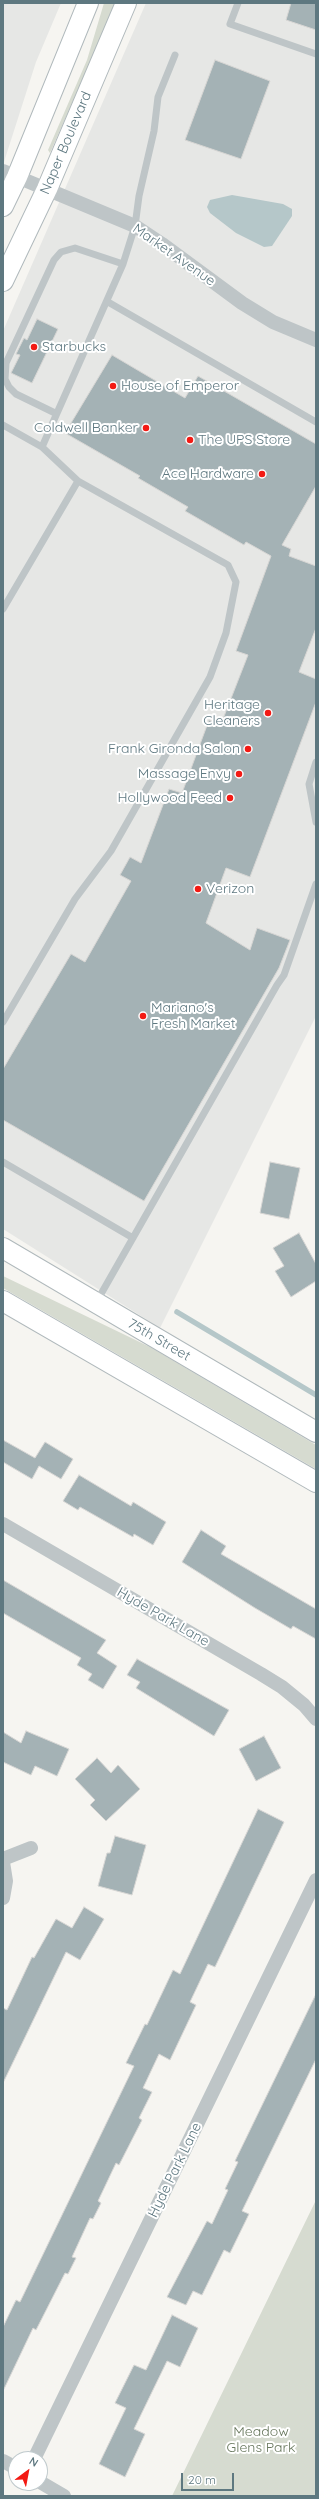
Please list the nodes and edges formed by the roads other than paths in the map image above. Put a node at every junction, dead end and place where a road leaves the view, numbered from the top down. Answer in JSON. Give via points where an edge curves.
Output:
{"nodes":[{"id":1,"x":88,"y":3,"type":"edge"},
{"id":2,"x":126,"y":3,"type":"edge"},
{"id":3,"x":238,"y":3,"type":"edge"},
{"id":4,"x":316,"y":54,"type":"edge"},
{"id":5,"x":175,"y":55,"type":"dead end"},
{"id":6,"x":10,"y":174,"type":"edge"},
{"id":7,"x":47,"y":189,"type":"junction"},
{"id":8,"x":3,"y":206,"type":"edge"},
{"id":9,"x":135,"y":226,"type":"junction"},
{"id":10,"x":123,"y":264,"type":"junction"},
{"id":11,"x":3,"y":281,"type":"edge"},
{"id":12,"x":108,"y":302,"type":"junction"},
{"id":13,"x":316,"y":340,"type":"edge"},
{"id":14,"x":55,"y":413,"type":"junction"},
{"id":15,"x":316,"y":422,"type":"edge"},
{"id":16,"x":3,"y":425,"type":"edge"},
{"id":17,"x":42,"y":447,"type":"junction"},
{"id":18,"x":78,"y":481,"type":"junction"},
{"id":19,"x":6,"y":597,"type":"edge"},
{"id":20,"x":3,"y":609,"type":"edge"},
{"id":21,"x":316,"y":762,"type":"edge"},
{"id":22,"x":316,"y":822,"type":"edge"},
{"id":23,"x":316,"y":884,"type":"edge"},
{"id":24,"x":3,"y":1022,"type":"edge"},
{"id":25,"x":3,"y":1162,"type":"edge"},
{"id":26,"x":133,"y":1238,"type":"junction"},
{"id":27,"x":3,"y":1248,"type":"edge"},
{"id":28,"x":3,"y":1301,"type":"edge"},
{"id":29,"x":96,"y":1303,"type":"junction"},
{"id":30,"x":316,"y":1432,"type":"edge"},
{"id":31,"x":316,"y":1482,"type":"edge"},
{"id":32,"x":3,"y":1524,"type":"edge"},
{"id":33,"x":316,"y":1719,"type":"edge"},
{"id":34,"x":31,"y":1848,"type":"dead end"},
{"id":35,"x":3,"y":1859,"type":"edge"},
{"id":36,"x":3,"y":1862,"type":"edge"},
{"id":37,"x":316,"y":1880,"type":"edge"},
{"id":38,"x":3,"y":1898,"type":"edge"},
{"id":39,"x":38,"y":2451,"type":"edge"},
{"id":40,"x":48,"y":2487,"type":"edge"},
{"id":41,"x":64,"y":2496,"type":"edge"}],
"edges":[{"from":1,"to":6,"type":"main road"},
{"from":2,"to":7,"type":"main road","name":"Naper Boulevard"},
{"from":3,"to":4,"type":"lane","via":[[230,24]]},
{"from":5,"to":9,"type":"lane","via":[[158,97],[154,131]]},
{"from":6,"to":7,"type":"street","name":"Market Avenue"},
{"from":6,"to":8,"type":"main road"},
{"from":7,"to":9,"type":"street","name":"Market Avenue"},
{"from":7,"to":11,"type":"main road","name":"Naper Boulevard"},
{"from":9,"to":10,"type":"lane"},
{"from":9,"to":13,"type":"street","name":"Market Avenue","via":[[242,304],[274,322]]},
{"from":10,"to":12,"type":"lane"},
{"from":10,"to":14,"type":"lane","via":[[75,248],[61,252],[54,260],[6,364],[5,379],[9,387],[16,394]]},
{"from":12,"to":14,"type":"lane"},
{"from":12,"to":15,"type":"lane"},
{"from":14,"to":17,"type":"lane"},
{"from":16,"to":17,"type":"lane"},
{"from":17,"to":18,"type":"lane"},
{"from":18,"to":19,"type":"lane"},
{"from":18,"to":24,"type":"lane","via":[[228,565],[236,582],[226,633],[210,677],[111,851],[75,899]]},
{"from":19,"to":20,"type":"lane"},
{"from":21,"to":22,"type":"lane","via":[[309,784]]},
{"from":23,"to":26,"type":"lane","via":[[284,975]]},
{"from":25,"to":26,"type":"lane"},
{"from":26,"to":29,"type":"lane"},
{"from":27,"to":29,"type":"main road","name":"75th Street"},
{"from":28,"to":31,"type":"main road"},
{"from":29,"to":30,"type":"main road","name":"75th Street"},
{"from":32,"to":33,"type":"street","name":"Hyde Park Lane","via":[[261,1674],[288,1692]]},
{"from":34,"to":35,"type":"street"},
{"from":36,"to":38,"type":"street","via":[[6,1881]]},
{"from":37,"to":39,"type":"street","name":"Hyde Park Lane"},
{"from":40,"to":41,"type":"street"}]}
